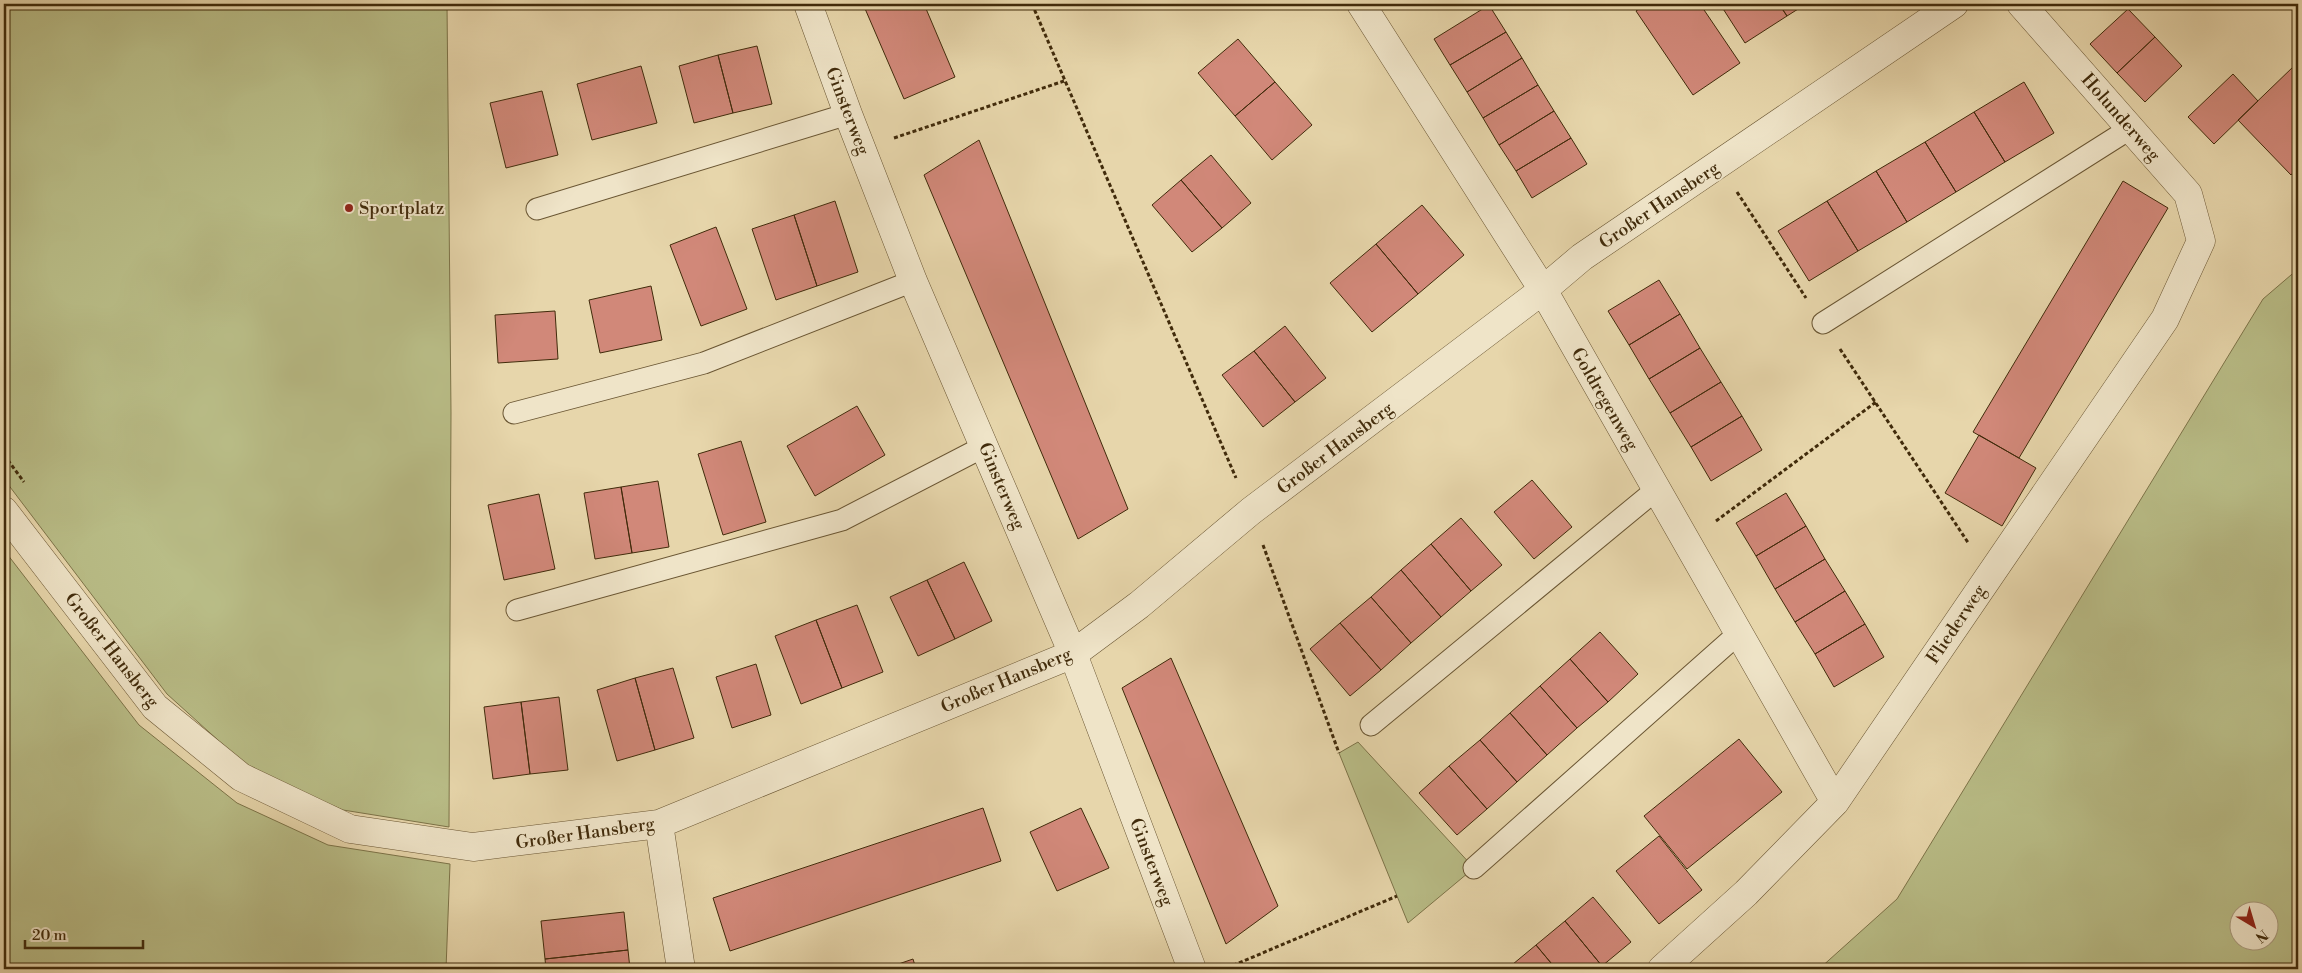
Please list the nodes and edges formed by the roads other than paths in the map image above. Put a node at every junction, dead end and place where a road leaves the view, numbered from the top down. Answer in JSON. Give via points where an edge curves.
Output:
{"nodes":[{"id":1,"x":808,"y":4,"type":"edge"},
{"id":2,"x":1361,"y":4,"type":"edge"},
{"id":3,"x":1954,"y":4,"type":"edge"},
{"id":4,"x":2021,"y":4,"type":"edge"},
{"id":5,"x":848,"y":114,"type":"junction"},
{"id":6,"x":2131,"y":128,"type":"junction"},
{"id":7,"x":537,"y":209,"type":"dead end"},
{"id":8,"x":2201,"y":241,"type":"joint"},
{"id":9,"x":913,"y":281,"type":"junction"},
{"id":10,"x":1543,"y":290,"type":"junction"},
{"id":11,"x":1823,"y":322,"type":"road end"},
{"id":12,"x":514,"y":413,"type":"dead end"},
{"id":13,"x":985,"y":446,"type":"junction"},
{"id":14,"x":1657,"y":489,"type":"junction"},
{"id":15,"x":4,"y":511,"type":"edge"},
{"id":16,"x":517,"y":610,"type":"dead end"},
{"id":17,"x":1739,"y":632,"type":"junction"},
{"id":18,"x":1073,"y":654,"type":"junction"},
{"id":19,"x":1371,"y":725,"type":"dead end"},
{"id":20,"x":1835,"y":802,"type":"junction"},
{"id":21,"x":660,"y":824,"type":"junction"},
{"id":22,"x":1474,"y":868,"type":"dead end"},
{"id":23,"x":681,"y":969,"type":"edge"},
{"id":24,"x":1192,"y":969,"type":"edge"},
{"id":25,"x":1662,"y":969,"type":"edge"}],
"edges":[{"from":1,"to":5,"type":"street","name":"Ginsterweg"},
{"from":2,"to":10,"type":"street","name":"Goldregenweg"},
{"from":3,"to":10,"type":"street","name":"Großer Hansberg","via":[[1582,258]]},
{"from":4,"to":6,"type":"street","name":"Holunderweg"},
{"from":5,"to":7,"type":"lane"},
{"from":5,"to":9,"type":"street","name":"Ginsterweg"},
{"from":6,"to":8,"type":"street","name":"Holunderweg","via":[[2188,194]]},
{"from":6,"to":11,"type":"lane"},
{"from":8,"to":20,"type":"street","name":"Fliederweg","via":[[2165,319]]},
{"from":9,"to":12,"type":"lane","via":[[704,363]]},
{"from":9,"to":13,"type":"street","name":"Ginsterweg"},
{"from":10,"to":14,"type":"street","name":"Goldregenweg"},
{"from":10,"to":18,"type":"street","name":"Großer Hansberg","via":[[1251,511],[1139,605]]},
{"from":13,"to":16,"type":"lane","via":[[842,520]]},
{"from":13,"to":18,"type":"street","name":"Ginsterweg"},
{"from":14,"to":17,"type":"street","name":"Goldregenweg"},
{"from":14,"to":19,"type":"lane"},
{"from":15,"to":21,"type":"street","name":"Großer Hansberg","via":[[155,707],[241,777],[350,829],[473,847]]},
{"from":17,"to":20,"type":"street","name":"Goldregenweg"},
{"from":17,"to":22,"type":"lane"},
{"from":18,"to":21,"type":"street","name":"Großer Hansberg"},
{"from":18,"to":24,"type":"street","name":"Ginsterweg"},
{"from":20,"to":25,"type":"street","name":"Fliederweg","via":[[1746,892]]},
{"from":21,"to":23,"type":"street"}]}
